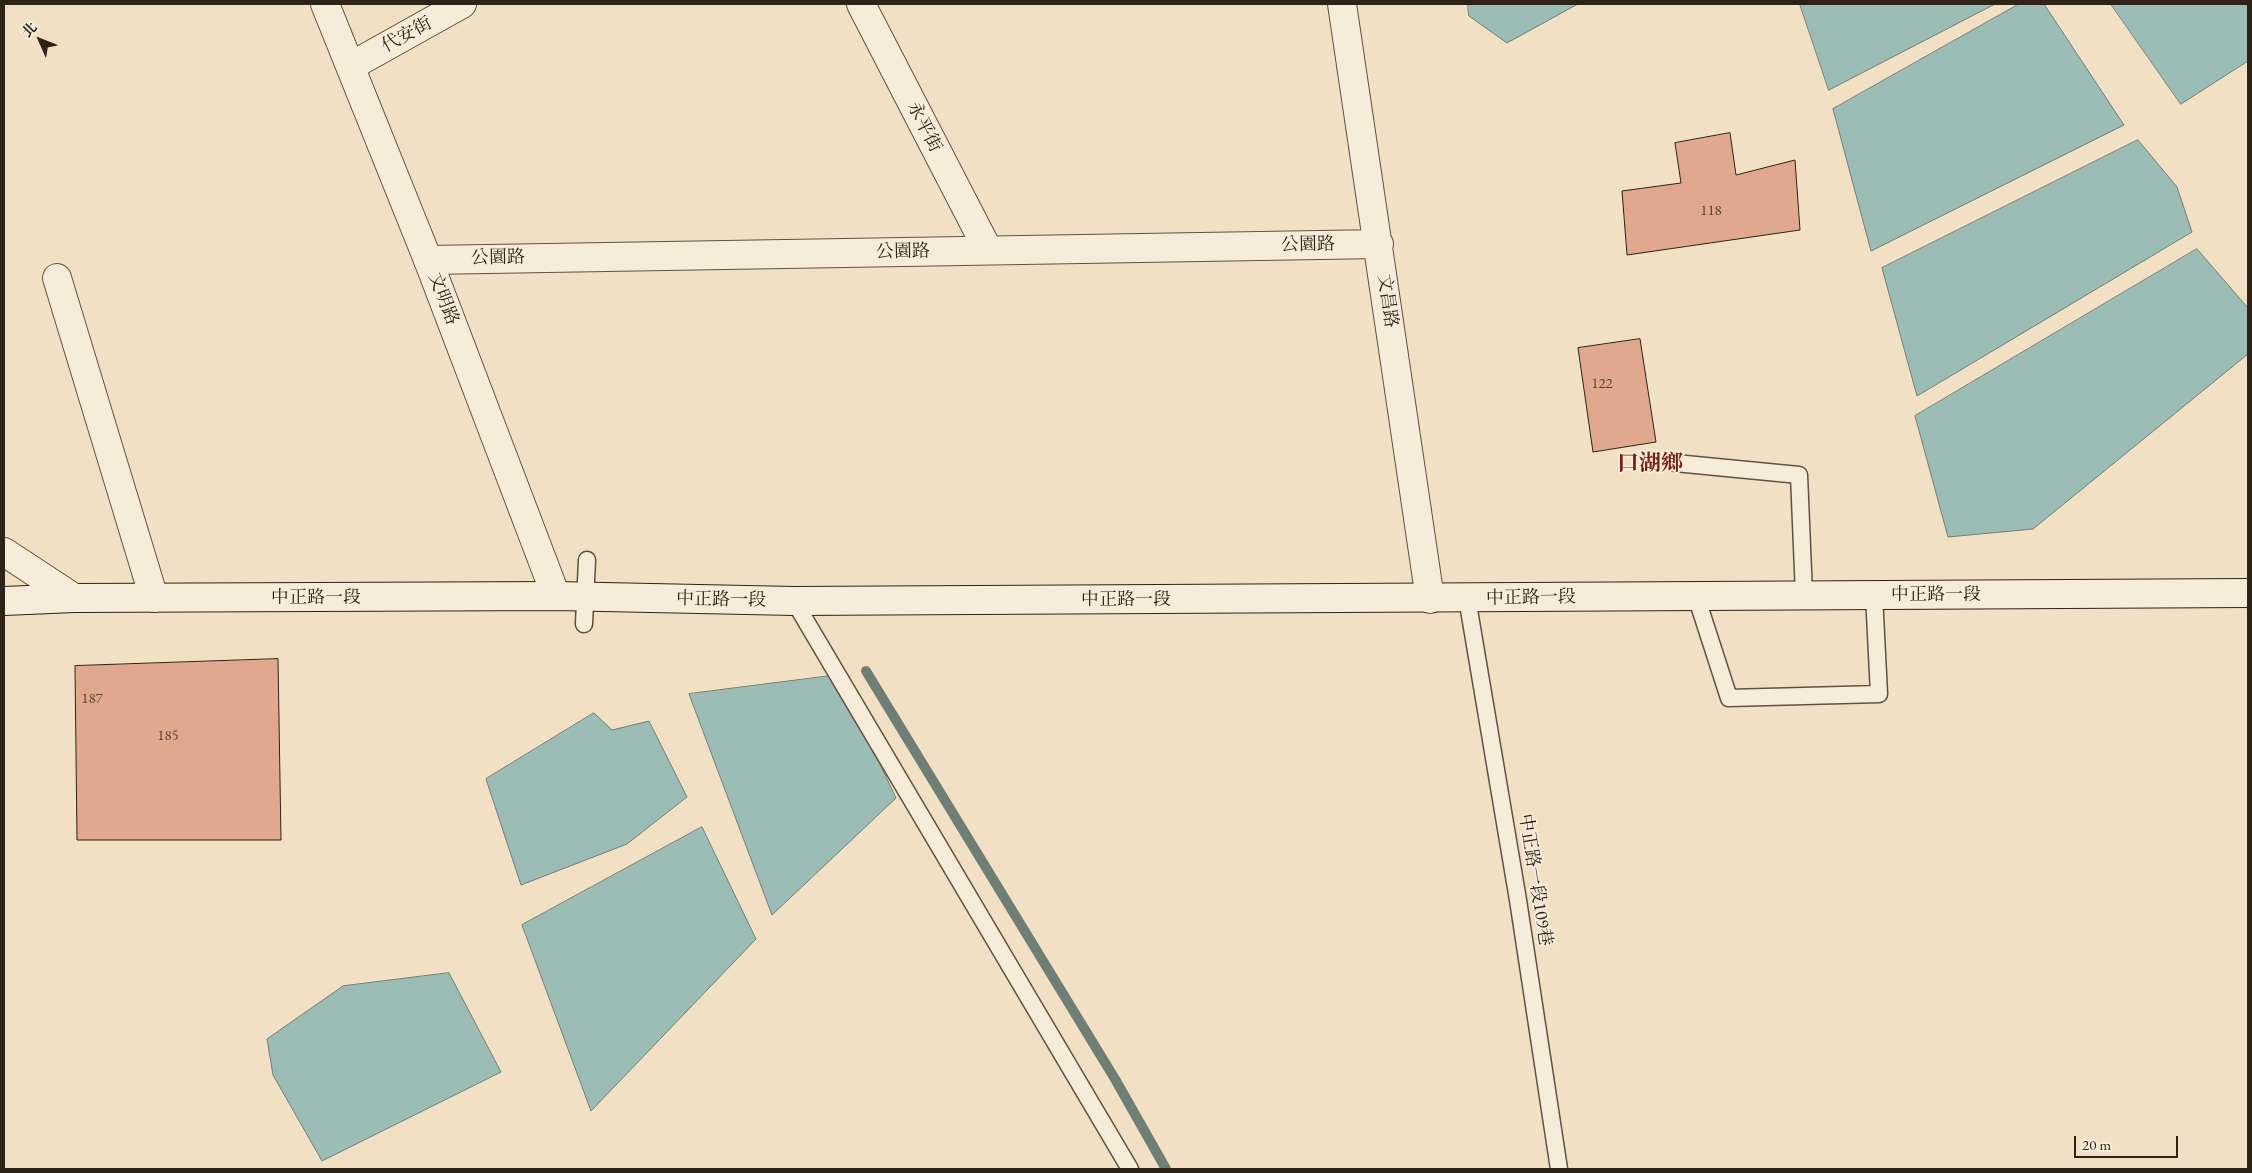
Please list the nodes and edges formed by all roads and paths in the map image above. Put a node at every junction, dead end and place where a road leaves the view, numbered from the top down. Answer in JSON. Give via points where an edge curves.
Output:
{"nodes":[{"id":1,"x":325,"y":4,"type":"edge"},
{"id":2,"x":462,"y":4,"type":"edge"},
{"id":3,"x":861,"y":4,"type":"edge"},
{"id":4,"x":1342,"y":4,"type":"edge"},
{"id":5,"x":351,"y":66,"type":"junction"},
{"id":6,"x":1379,"y":244,"type":"junction"},
{"id":7,"x":988,"y":250,"type":"junction"},
{"id":8,"x":428,"y":260,"type":"junction"},
{"id":9,"x":57,"y":278,"type":"dead end"},
{"id":10,"x":1675,"y":463,"type":"dead end"},
{"id":11,"x":4,"y":552,"type":"edge"},
{"id":12,"x":587,"y":560,"type":"dead end"},
{"id":13,"x":2248,"y":593,"type":"edge"},
{"id":14,"x":1804,"y":595,"type":"junction"},
{"id":15,"x":1874,"y":595,"type":"junction"},
{"id":16,"x":556,"y":596,"type":"junction"},
{"id":17,"x":585,"y":596,"type":"junction"},
{"id":18,"x":1696,"y":596,"type":"junction"},
{"id":19,"x":74,"y":598,"type":"junction"},
{"id":20,"x":154,"y":598,"type":"junction"},
{"id":21,"x":1430,"y":598,"type":"junction"},
{"id":22,"x":1467,"y":598,"type":"junction"},
{"id":23,"x":4,"y":601,"type":"edge"},
{"id":24,"x":794,"y":601,"type":"junction"},
{"id":25,"x":584,"y":624,"type":"dead end"},
{"id":26,"x":1130,"y":1169,"type":"edge"},
{"id":27,"x":1559,"y":1169,"type":"edge"}],
"edges":[{"from":1,"to":5,"type":"street","name":"文明路"},
{"from":2,"to":5,"type":"street","name":"代安街"},
{"from":3,"to":7,"type":"street","name":"永平街"},
{"from":4,"to":6,"type":"street","name":"文昌路"},
{"from":5,"to":8,"type":"street","name":"文明路"},
{"from":6,"to":7,"type":"street","name":"公園路"},
{"from":6,"to":21,"type":"street","name":"文昌路"},
{"from":7,"to":8,"type":"street","name":"公園路"},
{"from":8,"to":16,"type":"street","name":"文明路"},
{"from":9,"to":20,"type":"street"},
{"from":10,"to":14,"type":"lane","via":[[1799,475]]},
{"from":11,"to":19,"type":"street"},
{"from":12,"to":17,"type":"lane"},
{"from":13,"to":15,"type":"street","name":"中正路一段"},
{"from":14,"to":15,"type":"street","name":"中正路一段"},
{"from":14,"to":18,"type":"street","name":"中正路一段"},
{"from":15,"to":18,"type":"lane","via":[[1879,694],[1729,698]]},
{"from":16,"to":17,"type":"street","name":"中正路一段"},
{"from":16,"to":20,"type":"street","name":"中正路一段"},
{"from":17,"to":24,"type":"street","name":"中正路一段"},
{"from":17,"to":25,"type":"lane"},
{"from":18,"to":22,"type":"street","name":"中正路一段"},
{"from":19,"to":20,"type":"street","name":"中正路一段"},
{"from":19,"to":23,"type":"street","name":"中正路一段"},
{"from":21,"to":22,"type":"street","name":"中正路一段"},
{"from":21,"to":24,"type":"street","name":"中正路一段"},
{"from":22,"to":27,"type":"lane","name":"中正路一段109巷"},
{"from":24,"to":26,"type":"lane"}]}
